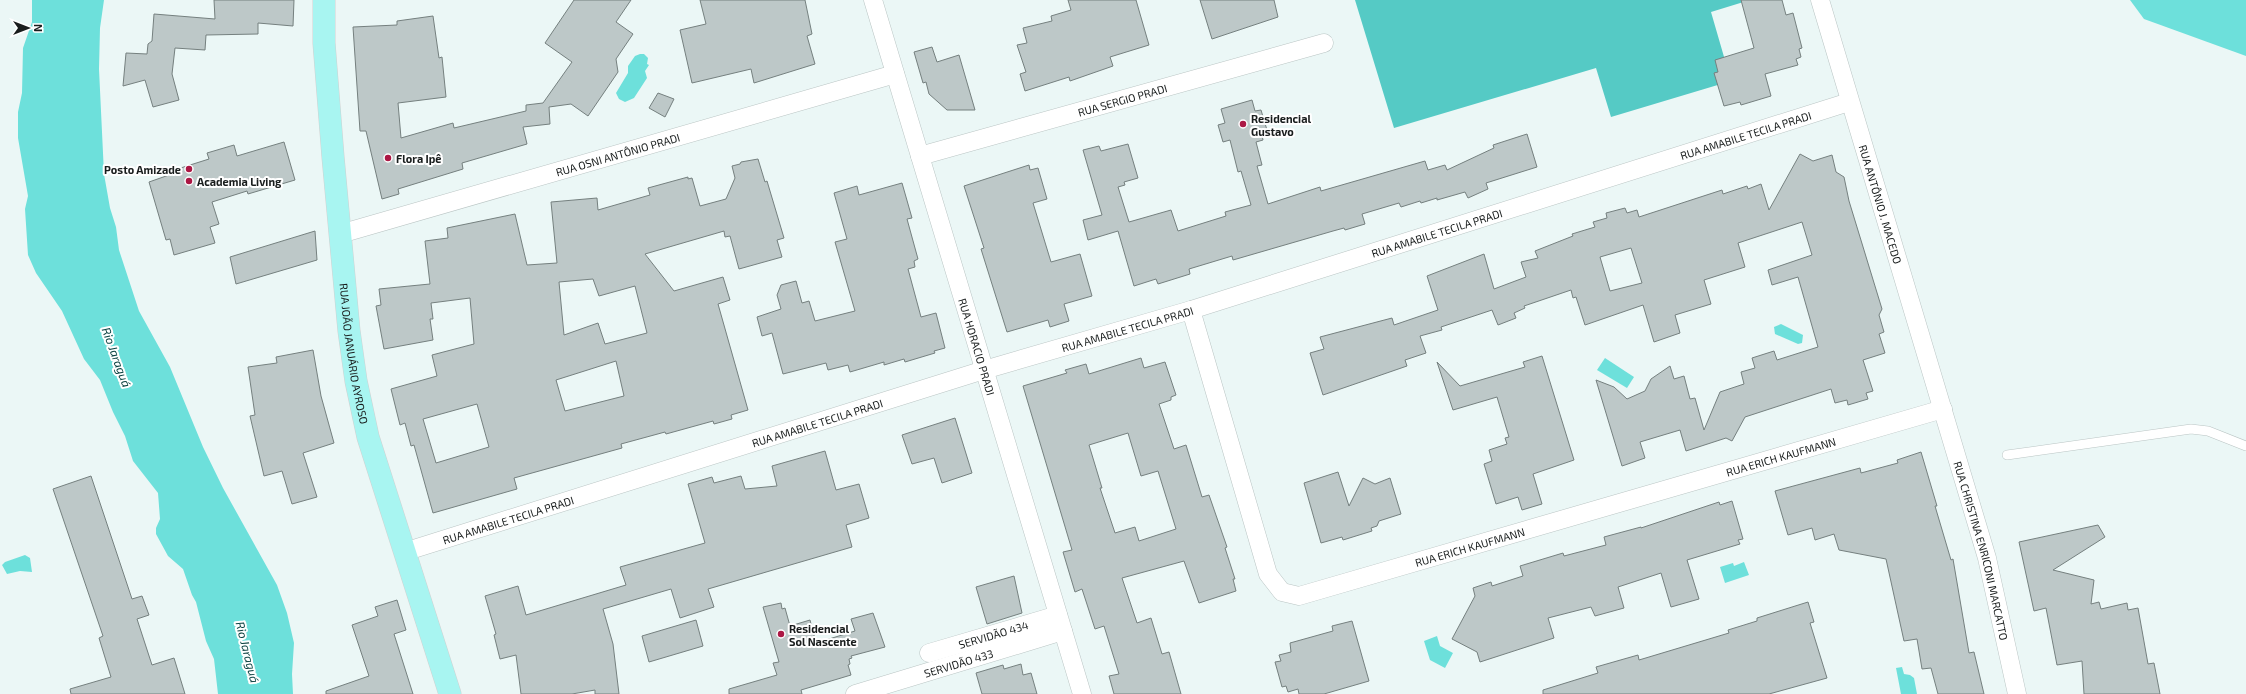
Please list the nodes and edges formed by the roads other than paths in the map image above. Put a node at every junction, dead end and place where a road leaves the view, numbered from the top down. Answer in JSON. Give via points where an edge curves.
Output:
{"nodes":[{"id":1,"x":324,"y":0,"type":"edge"},
{"id":2,"x":873,"y":0,"type":"edge"},
{"id":3,"x":1820,"y":0,"type":"edge"},
{"id":4,"x":1324,"y":42,"type":"dead end"},
{"id":5,"x":895,"y":74,"type":"junction"},
{"id":6,"x":1849,"y":102,"type":"junction"},
{"id":7,"x":920,"y":156,"type":"junction"},
{"id":8,"x":340,"y":234,"type":"junction"},
{"id":9,"x":1191,"y":310,"type":"junction"},
{"id":10,"x":984,"y":370,"type":"junction"},
{"id":11,"x":1943,"y":409,"type":"junction"},
{"id":12,"x":2246,"y":446,"type":"edge"},
{"id":13,"x":2007,"y":456,"type":"dead end"},
{"id":14,"x":404,"y":552,"type":"junction"},
{"id":15,"x":1060,"y":623,"type":"junction"},
{"id":16,"x":929,"y":653,"type":"dead end"},
{"id":17,"x":450,"y":694,"type":"edge"},
{"id":18,"x":855,"y":694,"type":"edge"},
{"id":19,"x":1082,"y":694,"type":"edge"},
{"id":20,"x":2017,"y":694,"type":"edge"}],
"edges":[{"from":1,"to":8,"type":"main road","name":"RUA JOÃO JANUÁRIO AYROSO","via":[[324,43]]},
{"from":2,"to":5,"type":"street","name":"RUA HORACIO PRADI"},
{"from":3,"to":6,"type":"street","name":"RUA ANTÔNIO J. MACEDO"},
{"from":4,"to":7,"type":"street","name":"RUA SERGIO PRADI"},
{"from":5,"to":7,"type":"street","name":"RUA HORACIO PRADI"},
{"from":5,"to":8,"type":"street","name":"RUA OSNI ANTÔNIO PRADI"},
{"from":6,"to":9,"type":"street","name":"RUA AMABILE TECILA PRADI"},
{"from":6,"to":11,"type":"street","name":"RUA ANTÔNIO J. MACEDO"},
{"from":7,"to":10,"type":"street","name":"RUA HORACIO PRADI"},
{"from":8,"to":14,"type":"main road","name":"RUA JOÃO JANUÁRIO AYROSO","via":[[356,381],[368,437]]},
{"from":9,"to":10,"type":"street","name":"RUA AMABILE TECILA PRADI"},
{"from":9,"to":11,"type":"street","name":"RUA ERICH KAUFMANN","via":[[1268,574],[1282,592],[1300,596]]},
{"from":10,"to":14,"type":"street","name":"RUA AMABILE TECILA PRADI"},
{"from":10,"to":15,"type":"street","name":"RUA HORACIO PRADI"},
{"from":11,"to":20,"type":"street","name":"RUA CHRISTINA ENRICONI MARCATTO","via":[[1986,558]]},
{"from":12,"to":13,"type":"lane","via":[[2208,431],[2192,429]]},
{"from":14,"to":17,"type":"main road","name":"RUA JOÃO JANUÁRIO AYROSO"},
{"from":15,"to":16,"type":"street","name":"SERVIDÃO 434"},
{"from":15,"to":18,"type":"street","name":"SERVIDÃO 433"},
{"from":15,"to":19,"type":"street","name":"RUA HORACIO PRADI"}]}
